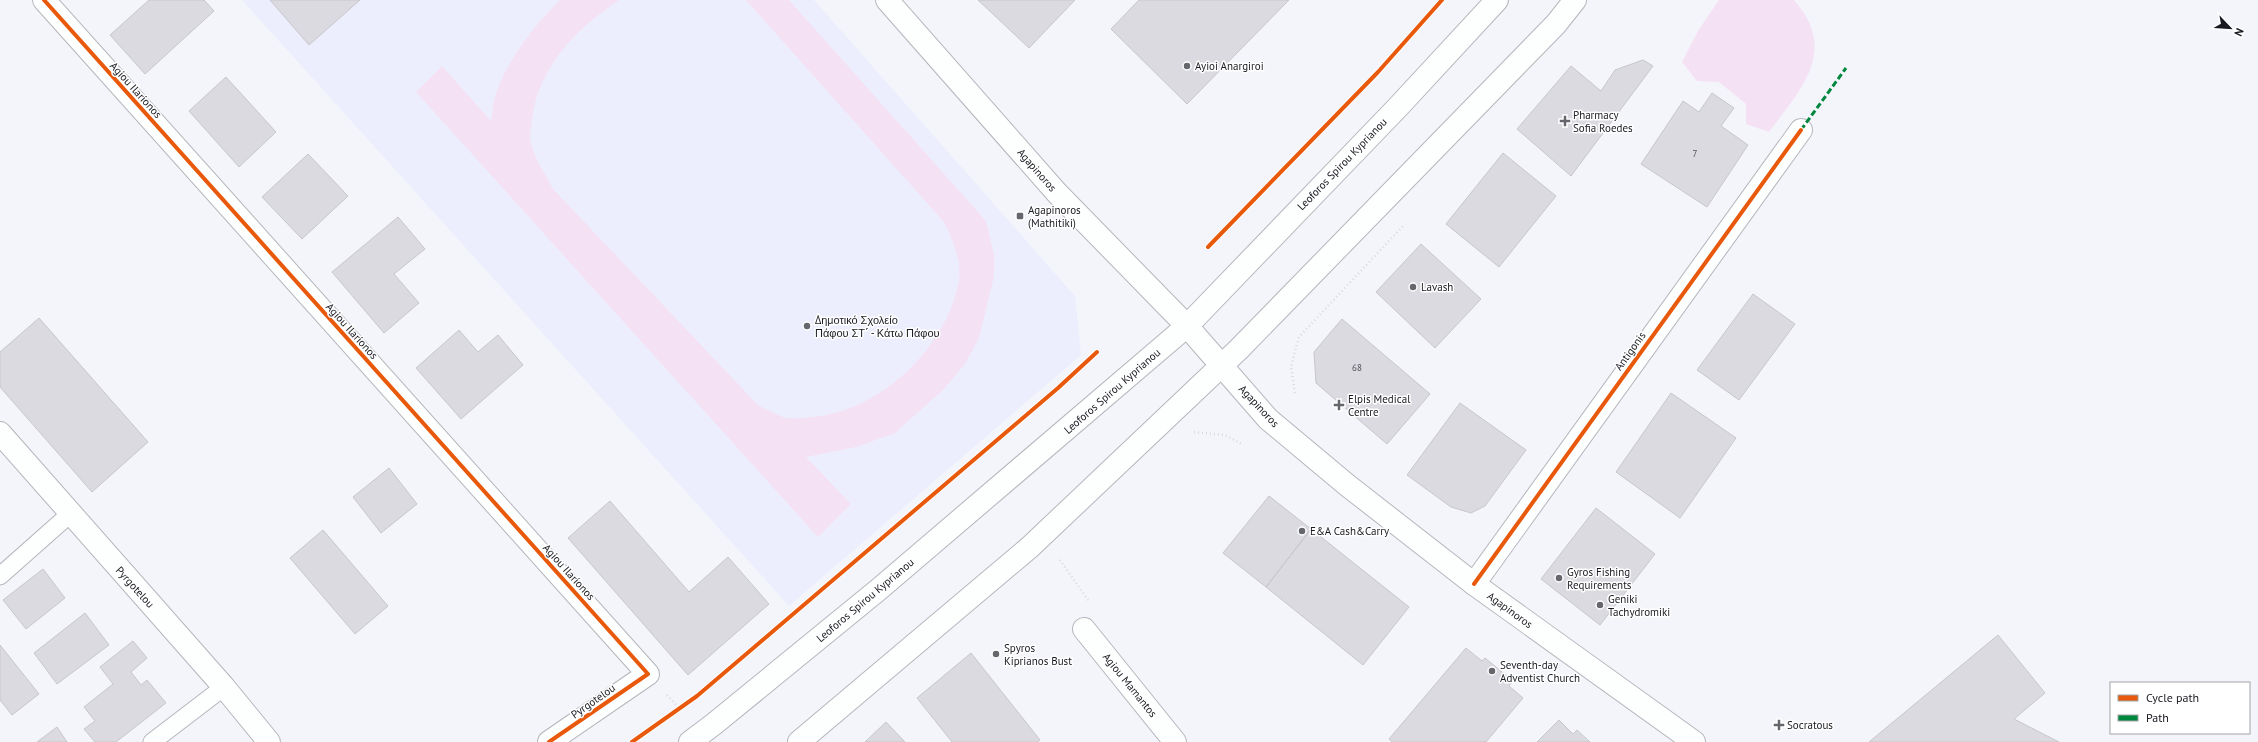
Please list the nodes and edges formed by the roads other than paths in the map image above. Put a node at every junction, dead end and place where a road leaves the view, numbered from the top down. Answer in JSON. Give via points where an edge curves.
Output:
{"nodes":[{"id":1,"x":44,"y":0,"type":"edge"},
{"id":2,"x":887,"y":0,"type":"edge"},
{"id":3,"x":1497,"y":0,"type":"edge"},
{"id":4,"x":1575,"y":0,"type":"edge"},
{"id":5,"x":1801,"y":130,"type":"dead end"},
{"id":6,"x":1187,"y":326,"type":"junction"},
{"id":7,"x":1221,"y":366,"type":"junction"},
{"id":8,"x":0,"y":433,"type":"edge"},
{"id":9,"x":70,"y":514,"type":"junction"},
{"id":10,"x":0,"y":576,"type":"edge"},
{"id":11,"x":1474,"y":584,"type":"junction"},
{"id":12,"x":1084,"y":628,"type":"road end"},
{"id":13,"x":648,"y":674,"type":"joint"},
{"id":14,"x":224,"y":687,"type":"junction"},
{"id":15,"x":152,"y":742,"type":"edge"},
{"id":16,"x":269,"y":742,"type":"edge"},
{"id":17,"x":549,"y":742,"type":"edge"},
{"id":18,"x":690,"y":742,"type":"edge"},
{"id":19,"x":799,"y":742,"type":"edge"},
{"id":20,"x":1176,"y":742,"type":"edge"},
{"id":21,"x":1694,"y":742,"type":"edge"}],
"edges":[{"from":1,"to":13,"type":"main road","name":"Agiou Ilarionos"},
{"from":2,"to":6,"type":"main road","name":"Agapinoros","via":[[1057,193]]},
{"from":3,"to":6,"type":"main road","name":"Leoforos Spirou Kyprianou"},
{"from":4,"to":7,"type":"main road","via":[[1556,24]]},
{"from":5,"to":11,"type":"main road","name":"Antigonis"},
{"from":6,"to":7,"type":"main road","name":"Agapinoros"},
{"from":6,"to":18,"type":"main road","name":"Leoforos Spirou Kyprianou","via":[[878,590]]},
{"from":7,"to":11,"type":"main road","name":"Agapinoros","via":[[1268,419],[1347,485]]},
{"from":7,"to":19,"type":"main road","via":[[1030,546]]},
{"from":8,"to":9,"type":"main road","name":"Pyrgotelou"},
{"from":9,"to":10,"type":"lane"},
{"from":9,"to":14,"type":"main road","name":"Pyrgotelou"},
{"from":11,"to":21,"type":"main road","name":"Agapinoros"},
{"from":12,"to":20,"type":"main road","name":"Agiou Mamantos"},
{"from":13,"to":17,"type":"main road","name":"Pyrgotelou"},
{"from":14,"to":15,"type":"lane"},
{"from":14,"to":16,"type":"main road","name":"Pyrgotelou"}]}
